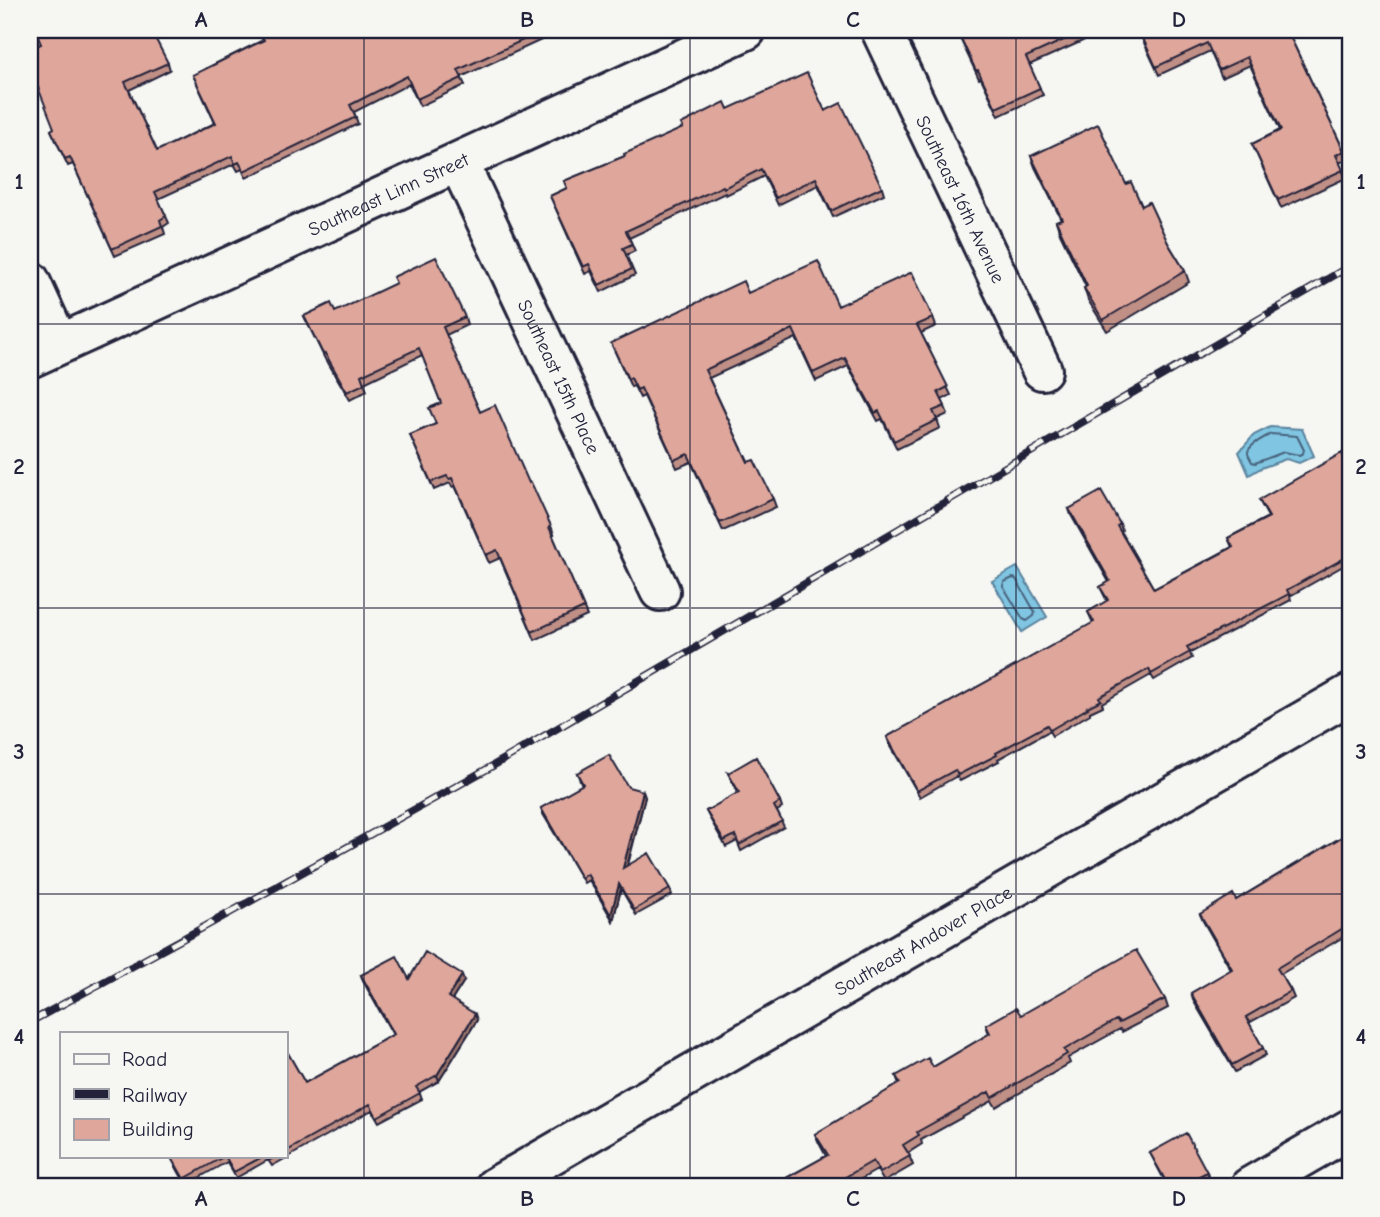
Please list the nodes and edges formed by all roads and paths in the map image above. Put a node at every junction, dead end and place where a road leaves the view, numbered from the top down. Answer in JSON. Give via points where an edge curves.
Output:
{"nodes":[{"id":1,"x":746,"y":30,"type":"edge"},
{"id":2,"x":881,"y":30,"type":"edge"},
{"id":3,"x":458,"y":163,"type":"junction"},
{"id":4,"x":30,"y":281,"type":"edge"},
{"id":5,"x":45,"y":351,"type":"edge"},
{"id":6,"x":1042,"y":370,"type":"dead end"},
{"id":7,"x":660,"y":591,"type":"dead end"},
{"id":8,"x":1350,"y":694,"type":"edge"},
{"id":9,"x":1350,"y":1129,"type":"edge"},
{"id":10,"x":495,"y":1187,"type":"edge"},
{"id":11,"x":1250,"y":1187,"type":"edge"}],
"edges":[{"from":1,"to":3,"type":"street","name":"Southeast Linn Street"},
{"from":2,"to":6,"type":"street","name":"Southeast 16th Avenue"},
{"from":3,"to":5,"type":"street","name":"Southeast Linn Street"},
{"from":3,"to":7,"type":"street","name":"Southeast 15th Place"},
{"from":4,"to":5,"type":"street"},
{"from":8,"to":10,"type":"street","name":"Southeast Andover Place"},
{"from":9,"to":11,"type":"street"}]}
